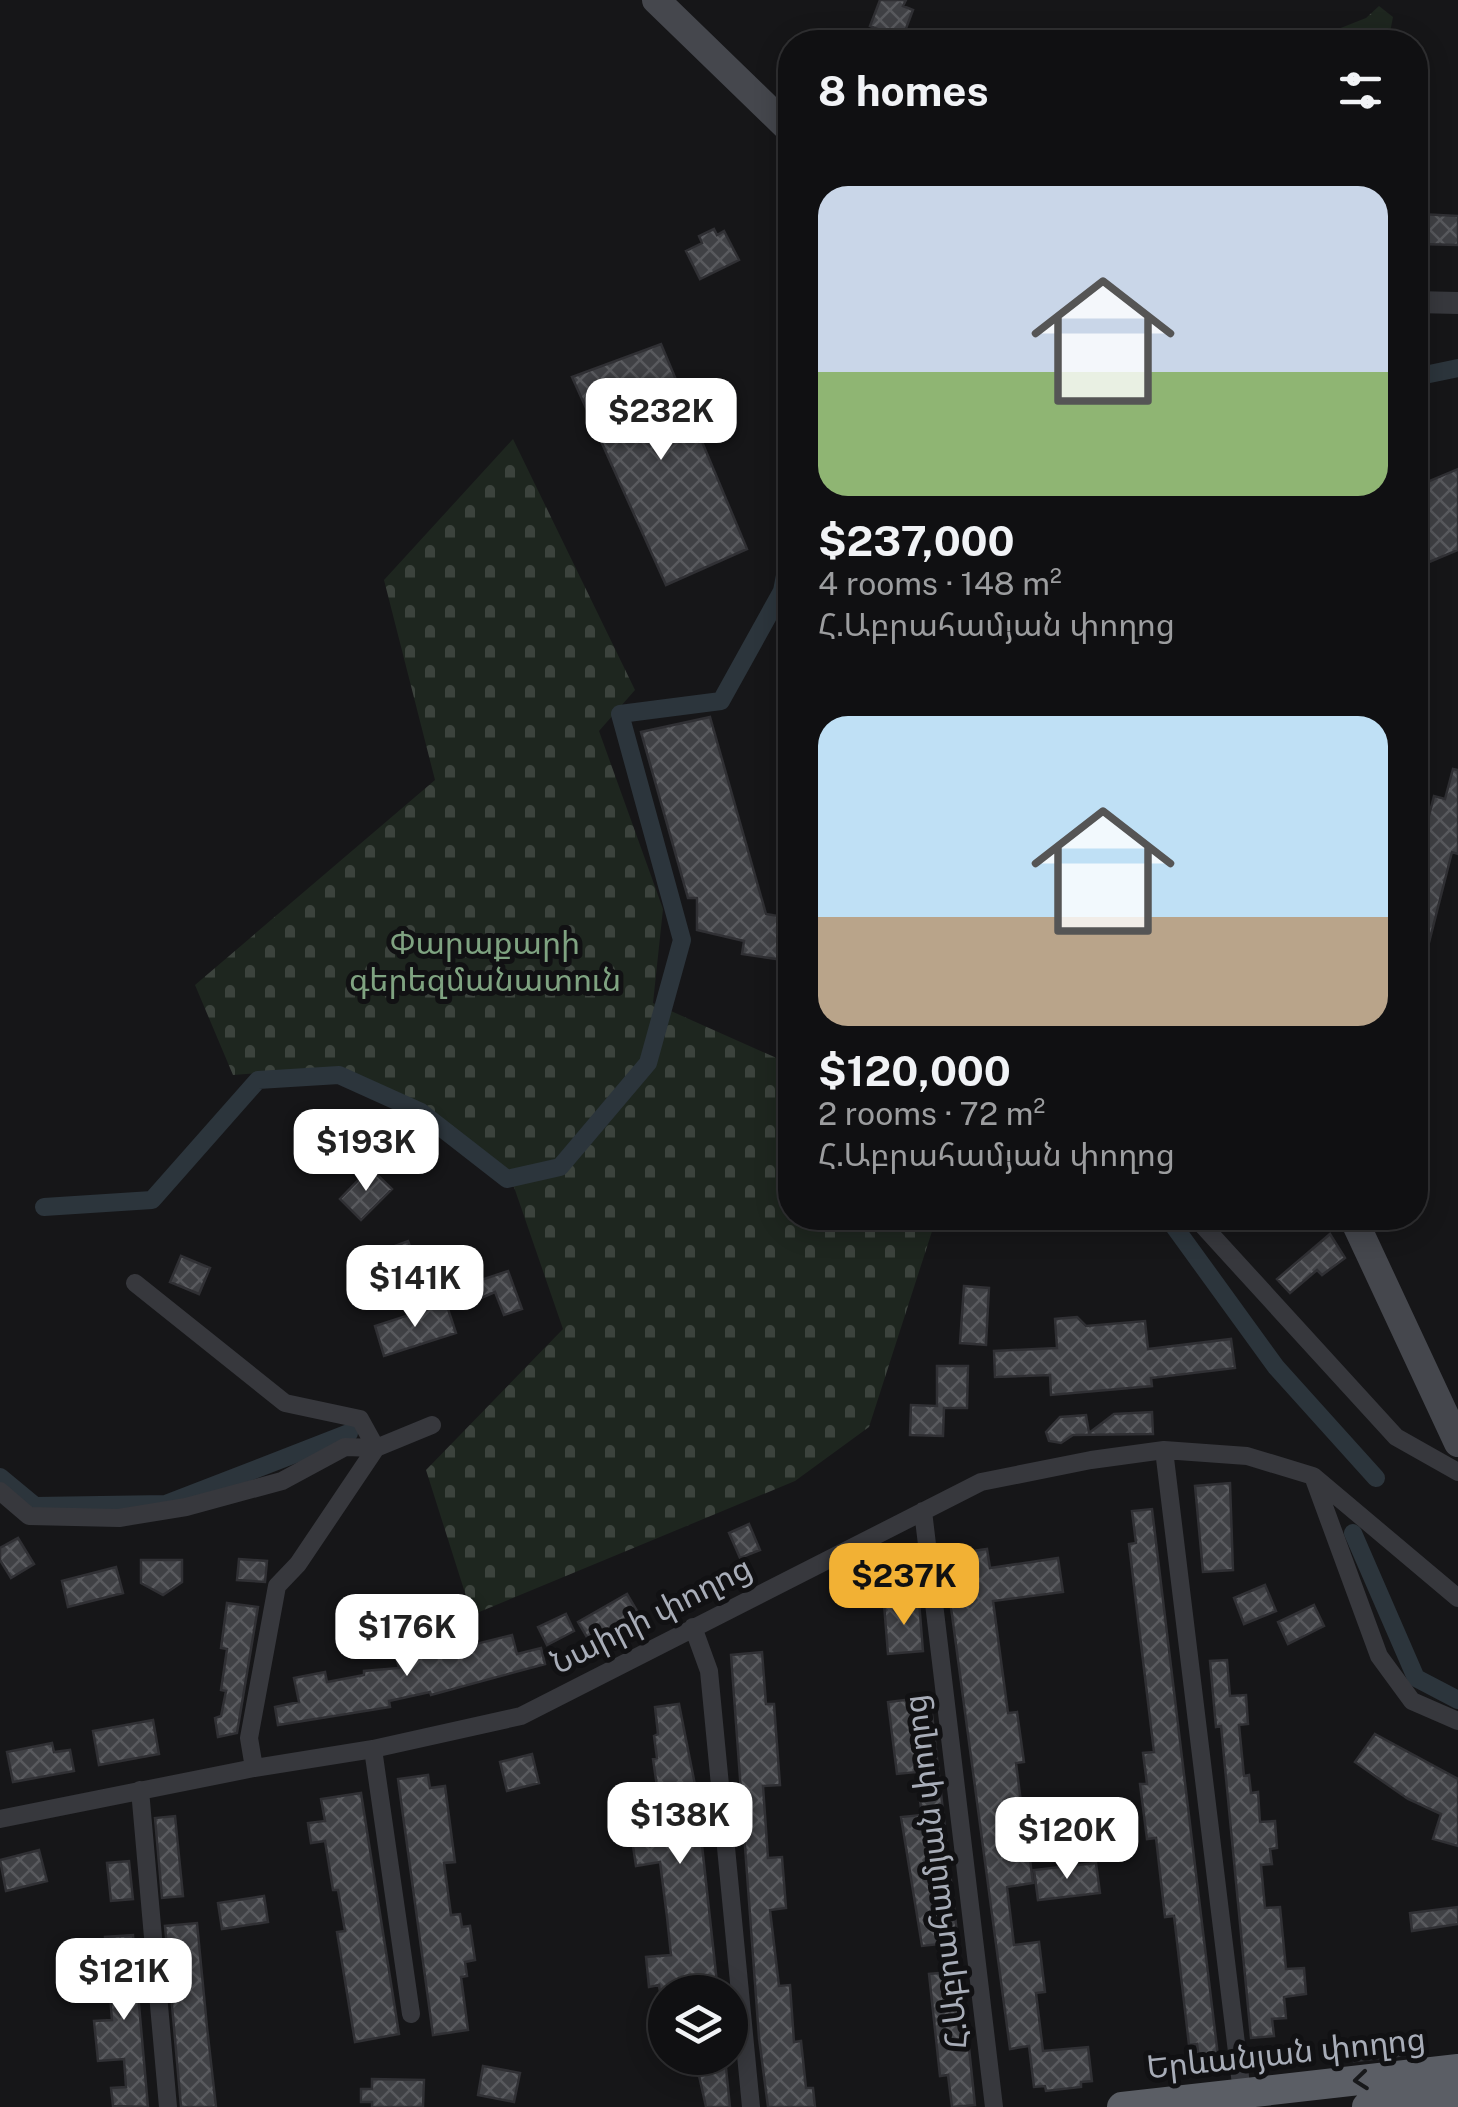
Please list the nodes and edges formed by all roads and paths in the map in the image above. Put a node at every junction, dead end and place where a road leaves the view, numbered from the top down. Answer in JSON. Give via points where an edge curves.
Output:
{"nodes":[{"id":1,"x":656,"y":0,"type":"edge"},
{"id":2,"x":778,"y":118,"type":"edge"},
{"id":3,"x":1428,"y":302,"type":"edge"},
{"id":4,"x":1458,"y":303,"type":"edge"},
{"id":5,"x":1207,"y":1230,"type":"edge"},
{"id":6,"x":1359,"y":1230,"type":"edge"},
{"id":7,"x":135,"y":1283,"type":"dead end"},
{"id":8,"x":432,"y":1425,"type":"dead end"},
{"id":9,"x":1458,"y":1443,"type":"edge"},
{"id":10,"x":376,"y":1448,"type":"junction"},
{"id":11,"x":1164,"y":1450,"type":"junction"},
{"id":12,"x":1458,"y":1472,"type":"edge"},
{"id":13,"x":1313,"y":1476,"type":"junction"},
{"id":14,"x":0,"y":1491,"type":"edge"},
{"id":15,"x":924,"y":1511,"type":"junction"},
{"id":16,"x":1458,"y":1598,"type":"edge"},
{"id":17,"x":693,"y":1627,"type":"junction"},
{"id":18,"x":1458,"y":1721,"type":"edge"},
{"id":19,"x":374,"y":1749,"type":"junction"},
{"id":20,"x":254,"y":1768,"type":"junction"},
{"id":21,"x":140,"y":1790,"type":"junction"},
{"id":22,"x":0,"y":1820,"type":"edge"},
{"id":23,"x":412,"y":2014,"type":"dead end"},
{"id":24,"x":1458,"y":2069,"type":"edge"},
{"id":25,"x":1242,"y":2094,"type":"junction"},
{"id":26,"x":1458,"y":2097,"type":"edge"},
{"id":27,"x":168,"y":2107,"type":"edge"},
{"id":28,"x":751,"y":2107,"type":"edge"},
{"id":29,"x":994,"y":2107,"type":"edge"},
{"id":30,"x":1122,"y":2107,"type":"edge"},
{"id":31,"x":1368,"y":2107,"type":"edge"}],
"edges":[{"from":1,"to":2,"type":"main road"},
{"from":3,"to":4,"type":"street"},
{"from":5,"to":12,"type":"street","via":[[1396,1438]]},
{"from":6,"to":9,"type":"main road"},
{"from":7,"to":10,"type":"street","via":[[285,1403],[360,1419]]},
{"from":8,"to":10,"type":"street"},
{"from":10,"to":14,"type":"street","via":[[345,1447],[282,1481],[119,1518],[30,1516]]},
{"from":10,"to":20,"type":"street","via":[[277,1586],[248,1738]]},
{"from":11,"to":13,"type":"street","name":"Նաիրի փողոց","via":[[1247,1456]]},
{"from":11,"to":15,"type":"street","name":"Նաիրի փողոց","via":[[981,1482]]},
{"from":11,"to":25,"type":"street"},
{"from":13,"to":16,"type":"street"},
{"from":13,"to":18,"type":"street","via":[[1379,1656],[1412,1700]]},
{"from":15,"to":17,"type":"street","name":"Նաիրի փողոց"},
{"from":15,"to":29,"type":"street","name":"Հ.Աբրահամյան փողոց"},
{"from":17,"to":19,"type":"street","name":"Նաիրի փողոց","via":[[521,1716]]},
{"from":17,"to":28,"type":"street","via":[[709,1671]]},
{"from":19,"to":20,"type":"street","name":"Նաիրի փողոց"},
{"from":19,"to":23,"type":"street"},
{"from":20,"to":21,"type":"street","name":"Նաիրի փողոց"},
{"from":21,"to":22,"type":"street","name":"Նաիրի փողոց"},
{"from":21,"to":27,"type":"street"},
{"from":24,"to":25,"type":"highway","name":"Երևանյան փողոց","one_way":true},
{"from":25,"to":30,"type":"highway","name":"Երևանյան փողոց"},
{"from":26,"to":31,"type":"highway","name":"Երևանյան փողոց"}]}
